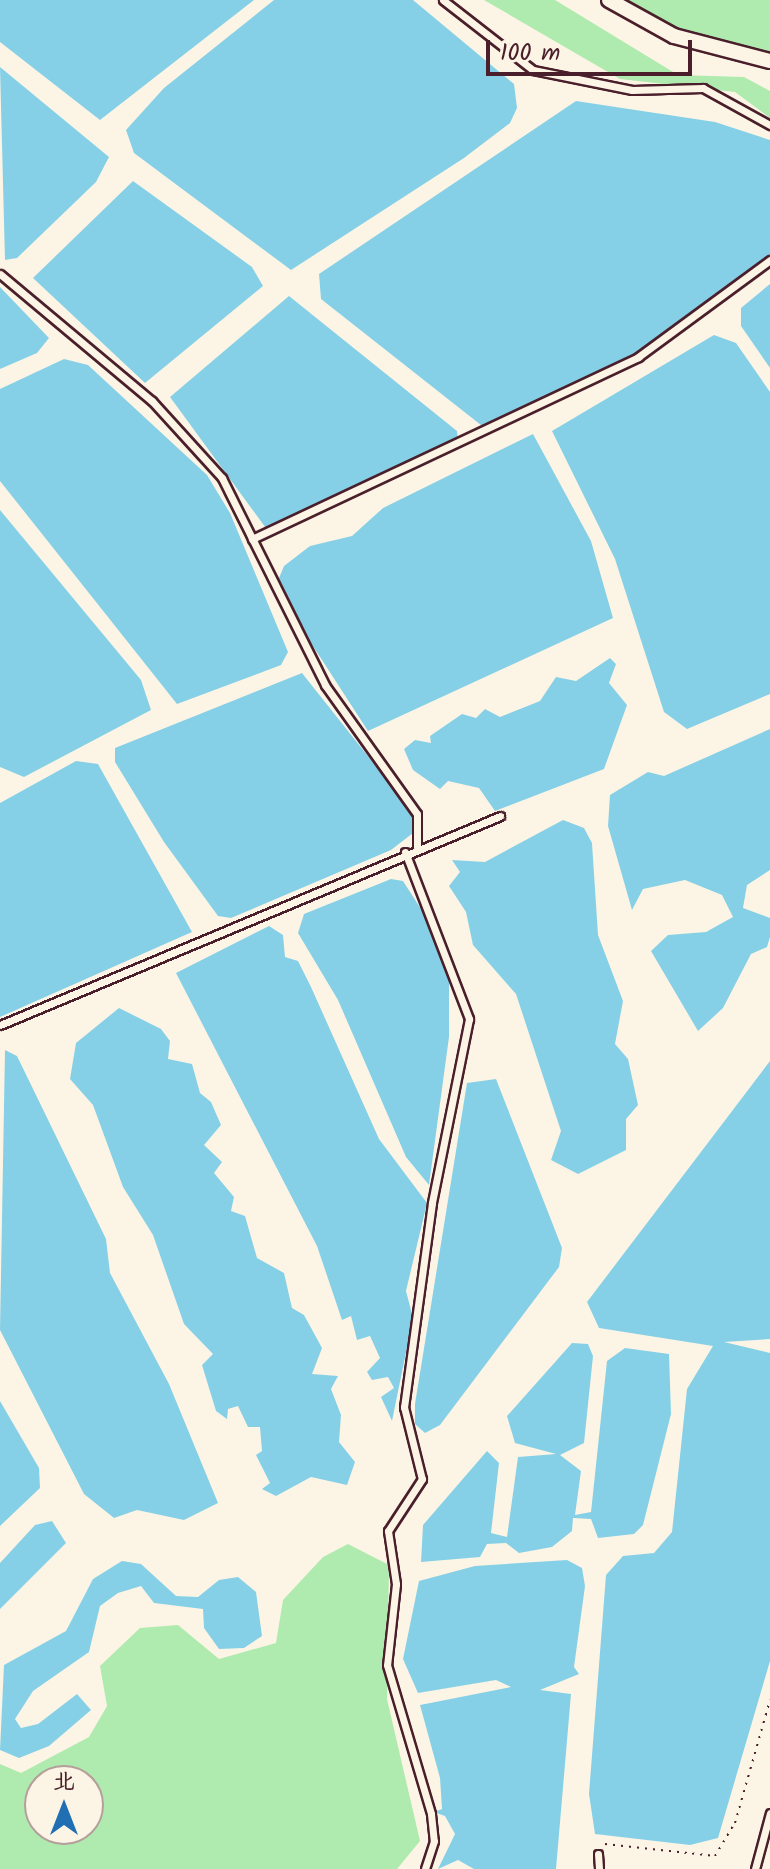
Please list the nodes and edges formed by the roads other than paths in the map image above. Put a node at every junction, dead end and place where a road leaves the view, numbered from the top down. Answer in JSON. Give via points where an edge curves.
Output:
{"nodes":[{"id":1,"x":443,"y":0,"type":"edge"},
{"id":2,"x":609,"y":0,"type":"edge"},
{"id":3,"x":770,"y":61,"type":"edge"},
{"id":4,"x":770,"y":125,"type":"edge"},
{"id":5,"x":770,"y":260,"type":"edge"},
{"id":6,"x":0,"y":274,"type":"edge"},
{"id":7,"x":252,"y":539,"type":"junction"},
{"id":8,"x":500,"y":816,"type":"dead end"},
{"id":9,"x":417,"y":847,"type":"junction"},
{"id":10,"x":405,"y":852,"type":"junction"},
{"id":11,"x":0,"y":1025,"type":"edge"},
{"id":12,"x":770,"y":1813,"type":"edge"},
{"id":13,"x":598,"y":1854,"type":"road end"},
{"id":14,"x":425,"y":1869,"type":"edge"},
{"id":15,"x":599,"y":1869,"type":"edge"},
{"id":16,"x":755,"y":1869,"type":"edge"}],
"edges":[{"from":1,"to":4,"type":"lane","via":[[533,70],[632,90],[703,88]]},
{"from":2,"to":3,"type":"street","via":[[674,36]]},
{"from":5,"to":7,"type":"lane","via":[[638,357]]},
{"from":6,"to":7,"type":"lane","via":[[152,401],[222,478]]},
{"from":7,"to":9,"type":"lane","via":[[325,685],[417,814]]},
{"from":8,"to":9,"type":"lane"},
{"from":9,"to":10,"type":"lane"},
{"from":10,"to":11,"type":"lane"},
{"from":10,"to":14,"type":"lane","via":[[469,1019],[432,1203],[404,1407],[404,1431],[423,1472],[388,1531],[396,1584],[387,1665],[431,1814],[434,1841]]},
{"from":12,"to":16,"type":"lane"},
{"from":13,"to":15,"type":"lane"}]}
